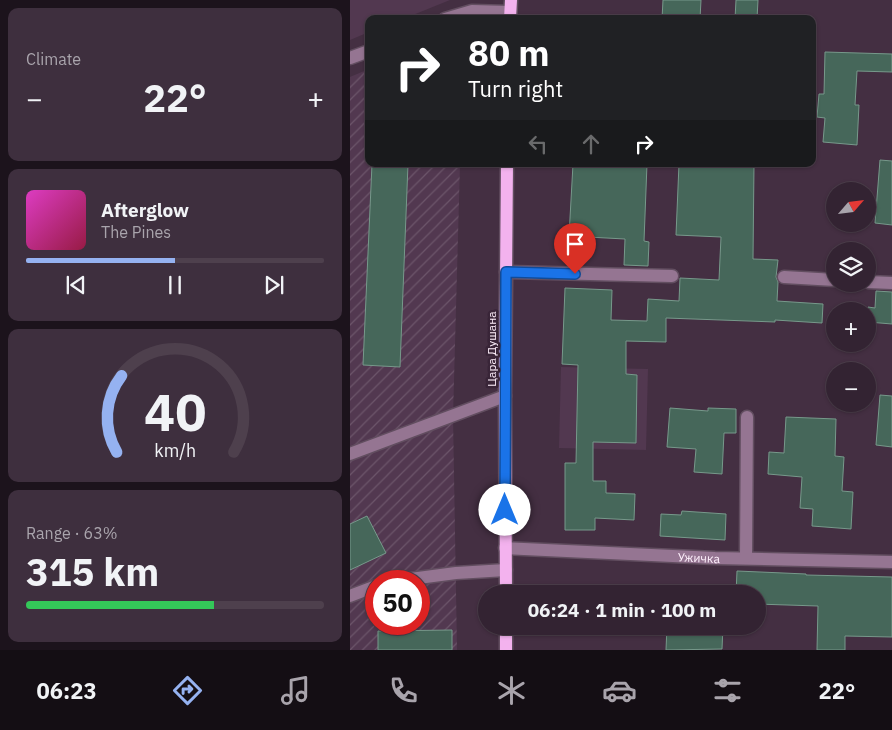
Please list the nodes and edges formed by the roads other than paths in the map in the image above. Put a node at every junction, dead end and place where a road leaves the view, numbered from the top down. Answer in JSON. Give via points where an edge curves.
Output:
{"nodes":[{"id":1,"x":510,"y":10,"type":"edge"},
{"id":2,"x":458,"y":15,"type":"edge"},
{"id":3,"x":365,"y":52,"type":"edge"},
{"id":4,"x":350,"y":58,"type":"edge"},
{"id":5,"x":507,"y":167,"type":"edge"},
{"id":6,"x":506,"y":272,"type":"junction"},
{"id":7,"x":672,"y":276,"type":"dead end"},
{"id":8,"x":784,"y":277,"type":"dead end"},
{"id":9,"x":826,"y":279,"type":"edge"},
{"id":10,"x":876,"y":282,"type":"edge"},
{"id":11,"x":892,"y":283,"type":"edge"},
{"id":12,"x":505,"y":396,"type":"junction"},
{"id":13,"x":747,"y":417,"type":"dead end"},
{"id":14,"x":350,"y":454,"type":"edge"},
{"id":15,"x":505,"y":548,"type":"junction"},
{"id":16,"x":746,"y":558,"type":"junction"},
{"id":17,"x":892,"y":562,"type":"edge"},
{"id":18,"x":506,"y":570,"type":"junction"},
{"id":19,"x":430,"y":576,"type":"edge"},
{"id":20,"x":506,"y":585,"type":"edge"},
{"id":21,"x":365,"y":590,"type":"edge"},
{"id":22,"x":350,"y":596,"type":"edge"},
{"id":23,"x":506,"y":635,"type":"edge"},
{"id":24,"x":506,"y":650,"type":"edge"}],
"edges":[{"from":1,"to":2,"type":"street","via":[[472,11]]},
{"from":3,"to":4,"type":"street"},
{"from":5,"to":6,"type":"main road","name":"Цара Душана"},
{"from":6,"to":7,"type":"street"},
{"from":6,"to":12,"type":"main road","name":"Цара Душана"},
{"from":8,"to":9,"type":"street"},
{"from":10,"to":11,"type":"street"},
{"from":12,"to":14,"type":"street"},
{"from":12,"to":15,"type":"main road","name":"Цара Душана"},
{"from":13,"to":16,"type":"street"},
{"from":15,"to":16,"type":"street","name":"Ужичка"},
{"from":15,"to":18,"type":"main road","name":"Цара Душана"},
{"from":16,"to":17,"type":"street","name":"Ужичка"},
{"from":18,"to":19,"type":"street"},
{"from":18,"to":20,"type":"main road","name":"Цара Душана"},
{"from":21,"to":22,"type":"street"},
{"from":23,"to":24,"type":"main road"}]}
